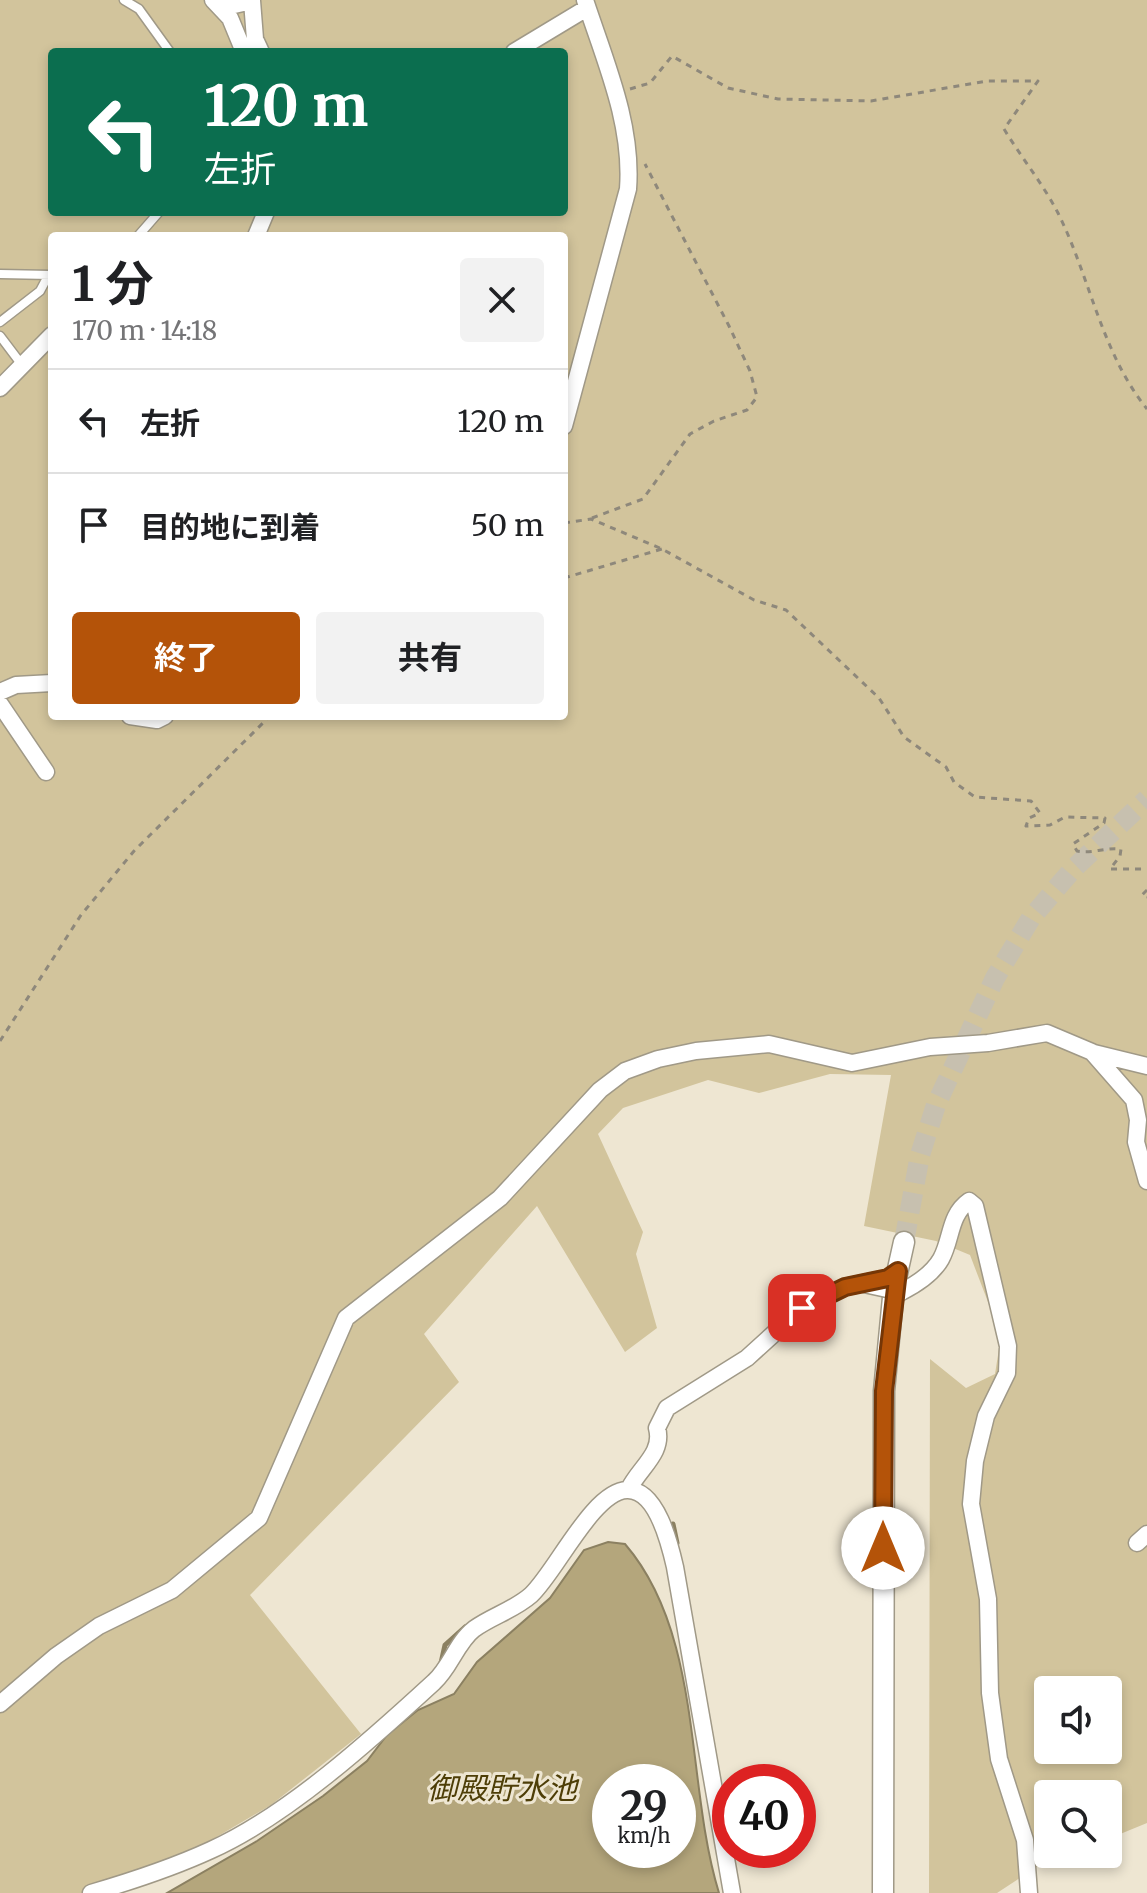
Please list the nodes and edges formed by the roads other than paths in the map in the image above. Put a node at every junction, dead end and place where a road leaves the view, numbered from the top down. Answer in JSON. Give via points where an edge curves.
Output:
{"nodes":[{"id":1,"x":124,"y":0,"type":"edge"},
{"id":2,"x":217,"y":4,"type":"edge"},
{"id":3,"x":586,"y":4,"type":"edge"},
{"id":4,"x":167,"y":48,"type":"edge"},
{"id":5,"x":242,"y":48,"type":"edge"},
{"id":6,"x":259,"y":48,"type":"edge"},
{"id":7,"x":520,"y":48,"type":"edge"},
{"id":8,"x":156,"y":216,"type":"edge"},
{"id":9,"x":142,"y":232,"type":"edge"},
{"id":10,"x":0,"y":274,"type":"edge"},
{"id":11,"x":48,"y":276,"type":"edge"},
{"id":12,"x":48,"y":279,"type":"edge"},
{"id":13,"x":0,"y":322,"type":"edge"},
{"id":14,"x":0,"y":336,"type":"edge"},
{"id":15,"x":48,"y":339,"type":"edge"},
{"id":16,"x":22,"y":365,"type":"junction"},
{"id":17,"x":0,"y":388,"type":"edge"},
{"id":18,"x":568,"y":411,"type":"edge"},
{"id":19,"x":48,"y":683,"type":"edge"},
{"id":20,"x":0,"y":692,"type":"edge"},
{"id":21,"x":0,"y":704,"type":"edge"},
{"id":22,"x":46,"y":772,"type":"dead end"},
{"id":23,"x":1092,"y":1052,"type":"junction"},
{"id":24,"x":1147,"y":1066,"type":"edge"},
{"id":25,"x":1147,"y":1181,"type":"edge"},
{"id":26,"x":904,"y":1242,"type":"tunnel mouth"},
{"id":27,"x":898,"y":1271,"type":"junction"},
{"id":28,"x":864,"y":1284,"type":"junction"},
{"id":29,"x":629,"y":1489,"type":"junction"},
{"id":30,"x":0,"y":1704,"type":"edge"},
{"id":31,"x":91,"y":1893,"type":"edge"},
{"id":32,"x":732,"y":1893,"type":"edge"},
{"id":33,"x":883,"y":1893,"type":"edge"},
{"id":34,"x":1029,"y":1893,"type":"edge"}],
"edges":[{"from":1,"to":4,"type":"lane","via":[[139,9]]},
{"from":2,"to":5,"type":"street","via":[[230,18]]},
{"from":2,"to":6,"type":"street","via":[[252,1]]},
{"from":3,"to":7,"type":"street"},
{"from":3,"to":18,"type":"street","via":[[631,157],[628,189]]},
{"from":8,"to":9,"type":"lane"},
{"from":10,"to":11,"type":"lane"},
{"from":12,"to":13,"type":"lane"},
{"from":14,"to":16,"type":"lane"},
{"from":15,"to":16,"type":"street"},
{"from":16,"to":17,"type":"street"},
{"from":19,"to":20,"type":"street","via":[[16,685]]},
{"from":21,"to":22,"type":"street"},
{"from":23,"to":24,"type":"street"},
{"from":23,"to":25,"type":"street","via":[[1134,1100],[1136,1142]]},
{"from":23,"to":30,"type":"street","via":[[1047,1033],[852,1063],[769,1044],[696,1051],[625,1071],[600,1090],[500,1198],[346,1318],[259,1518],[172,1590],[99,1626]]},
{"from":26,"to":27,"type":"street"},
{"from":27,"to":28,"type":"street"},
{"from":27,"to":33,"type":"street","via":[[884,1391]]},
{"from":28,"to":29,"type":"street","via":[[845,1287],[802,1308],[747,1358],[667,1408],[657,1428],[658,1448]]},
{"from":28,"to":34,"type":"street","bridge":true,"via":[[901,1292],[913,1286],[940,1261],[958,1208],[969,1201],[975,1206],[1008,1346],[1007,1373],[986,1416],[975,1461],[971,1504],[988,1599],[990,1693],[999,1759],[1025,1840]]},
{"from":29,"to":31,"type":"street","via":[[614,1493],[593,1511],[539,1587],[471,1631],[437,1679],[298,1796],[214,1849]]},
{"from":29,"to":32,"type":"street","via":[[643,1495],[666,1530]]}]}
